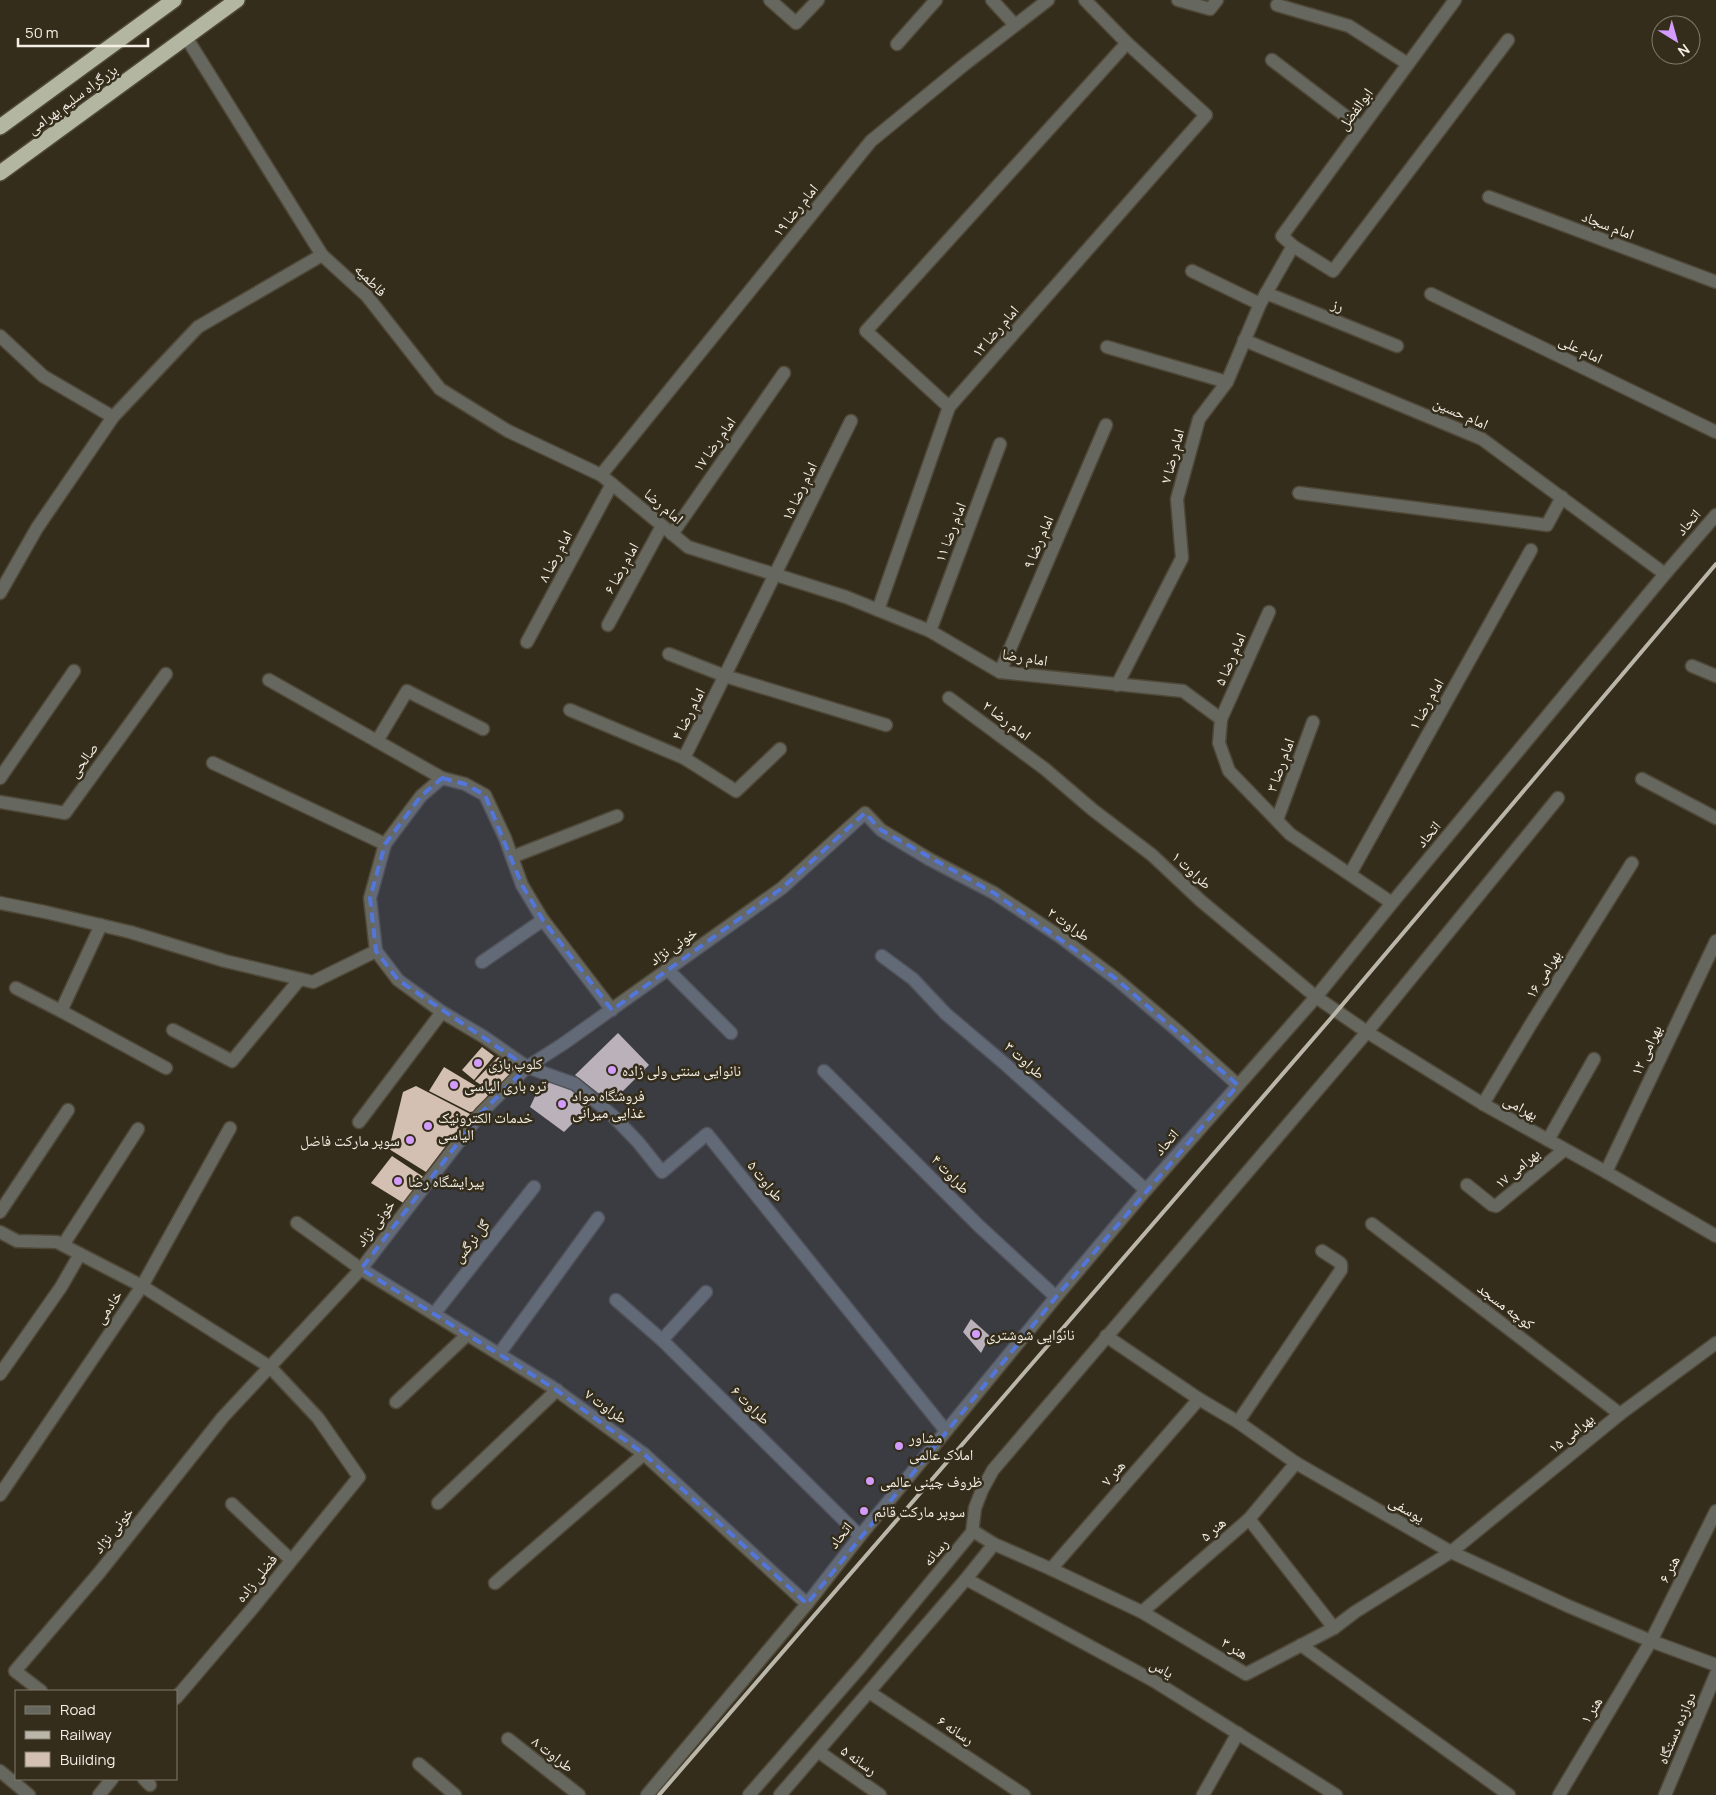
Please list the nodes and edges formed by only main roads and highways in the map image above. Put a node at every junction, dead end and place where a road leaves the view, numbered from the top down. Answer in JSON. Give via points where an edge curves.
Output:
{"nodes":[{"id":1,"x":174,"y":0,"type":"edge"},
{"id":2,"x":237,"y":0,"type":"edge"},
{"id":3,"x":0,"y":127,"type":"edge"},
{"id":4,"x":3,"y":165,"type":"edge"}],
"edges":[{"from":1,"to":3,"type":"highway","name":"بزرگراه سلیم بهرامی"},
{"from":2,"to":4,"type":"highway","name":"بزرگراه سلیم بهرامی"}]}
